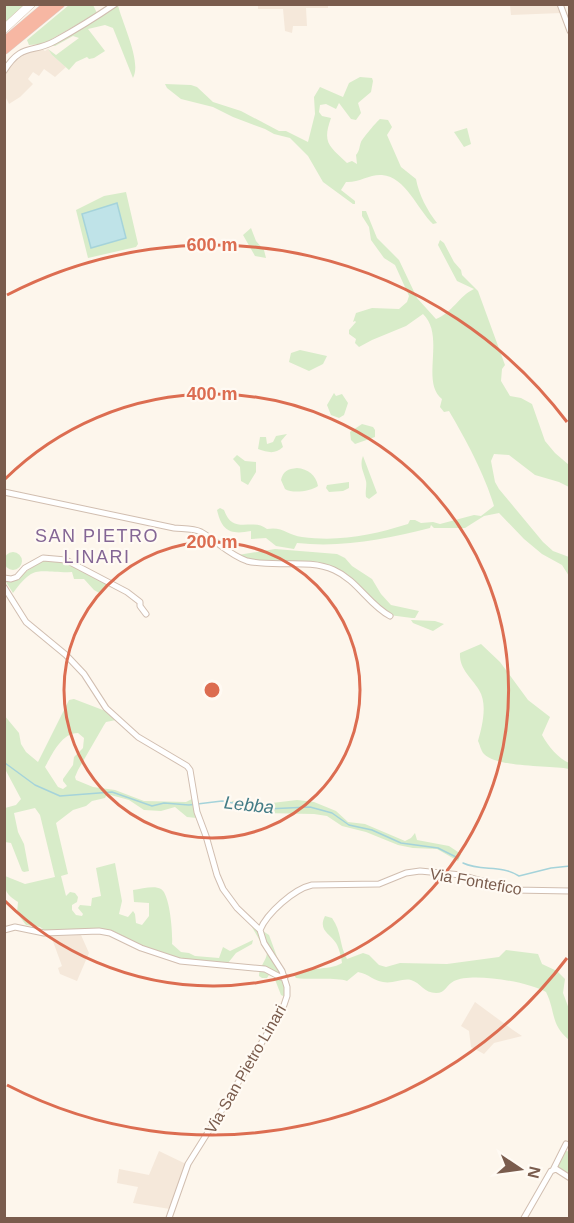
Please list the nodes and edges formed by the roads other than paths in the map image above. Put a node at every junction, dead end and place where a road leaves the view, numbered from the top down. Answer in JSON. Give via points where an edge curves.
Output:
{"nodes":[{"id":1,"x":31,"y":4,"type":"edge"},
{"id":2,"x":49,"y":4,"type":"edge"},
{"id":3,"x":60,"y":4,"type":"edge"},
{"id":4,"x":115,"y":4,"type":"edge"},
{"id":5,"x":560,"y":4,"type":"edge"},
{"id":6,"x":4,"y":29,"type":"edge"},
{"id":7,"x":570,"y":31,"type":"edge"},
{"id":8,"x":4,"y":42,"type":"edge"},
{"id":9,"x":4,"y":50,"type":"edge"},
{"id":10,"x":4,"y":71,"type":"edge"},
{"id":11,"x":4,"y":492,"type":"edge"},
{"id":12,"x":4,"y":578,"type":"edge"},
{"id":13,"x":4,"y":587,"type":"edge"},
{"id":14,"x":146,"y":614,"type":"dead end"},
{"id":15,"x":390,"y":616,"type":"dead end"},
{"id":16,"x":570,"y":891,"type":"edge"},
{"id":17,"x":4,"y":930,"type":"edge"},
{"id":18,"x":260,"y":930,"type":"junction"},
{"id":19,"x":285,"y":977,"type":"junction"},
{"id":20,"x":566,"y":1144,"type":"dead end"},
{"id":21,"x":553,"y":1170,"type":"junction"},
{"id":22,"x":570,"y":1178,"type":"edge"},
{"id":23,"x":169,"y":1218,"type":"edge"},
{"id":24,"x":524,"y":1218,"type":"edge"}],
"edges":[{"from":1,"to":6,"type":"main road"},
{"from":2,"to":8,"type":"highway"},
{"from":3,"to":9,"type":"highway"},
{"from":4,"to":10,"type":"street","via":[[54,42],[28,49]]},
{"from":5,"to":7,"type":"street"},
{"from":11,"to":15,"type":"street","via":[[199,531],[246,560],[332,569]]},
{"from":12,"to":14,"type":"street","via":[[17,577],[43,558],[66,560],[128,592]]},
{"from":13,"to":18,"type":"street","via":[[26,622],[84,674],[106,708],[138,737],[190,770],[195,803],[223,889]]},
{"from":16,"to":18,"type":"street","name":"Via Fontefico","via":[[514,890],[461,876],[406,873],[379,884],[303,887],[269,916]]},
{"from":17,"to":19,"type":"street","via":[[15,927],[44,933],[110,933],[180,961],[265,969]]},
{"from":18,"to":19,"type":"street"},
{"from":19,"to":23,"type":"street","name":"Via San Pietro Linari","via":[[284,1005],[188,1164]]},
{"from":20,"to":21,"type":"street"},
{"from":21,"to":22,"type":"street"},
{"from":21,"to":24,"type":"street"}]}
